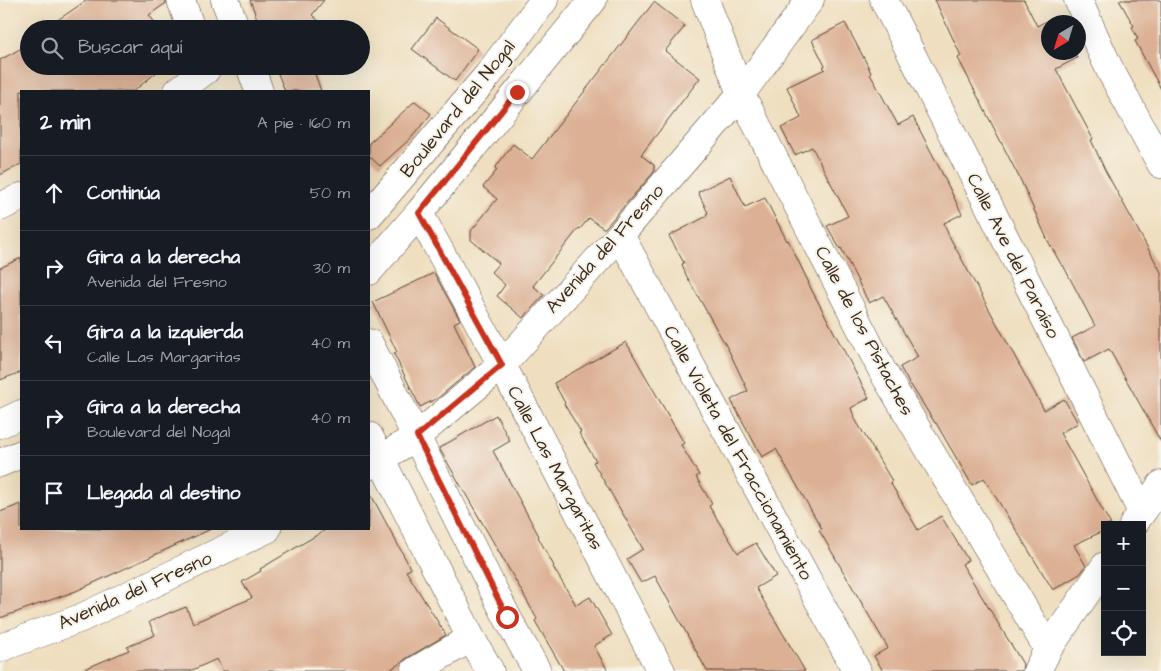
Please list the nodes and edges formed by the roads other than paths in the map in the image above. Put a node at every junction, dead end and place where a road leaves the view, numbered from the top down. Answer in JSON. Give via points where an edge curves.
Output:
{"nodes":[{"id":1,"x":181,"y":0,"type":"edge"},
{"id":2,"x":225,"y":0,"type":"edge"},
{"id":3,"x":544,"y":0,"type":"edge"},
{"id":4,"x":593,"y":0,"type":"edge"},
{"id":5,"x":705,"y":0,"type":"edge"},
{"id":6,"x":810,"y":0,"type":"edge"},
{"id":7,"x":884,"y":0,"type":"edge"},
{"id":8,"x":1078,"y":0,"type":"edge"},
{"id":9,"x":189,"y":20,"type":"edge"},
{"id":10,"x":233,"y":20,"type":"edge"},
{"id":11,"x":253,"y":75,"type":"edge"},
{"id":12,"x":209,"y":76,"type":"edge"},
{"id":13,"x":180,"y":90,"type":"edge"},
{"id":14,"x":259,"y":90,"type":"edge"},
{"id":15,"x":741,"y":94,"type":"junction"},
{"id":16,"x":1161,"y":164,"type":"edge"},
{"id":17,"x":20,"y":197,"type":"edge"},
{"id":18,"x":0,"y":207,"type":"edge"},
{"id":19,"x":419,"y":213,"type":"junction"},
{"id":20,"x":370,"y":214,"type":"edge"},
{"id":21,"x":620,"y":236,"type":"junction"},
{"id":22,"x":370,"y":271,"type":"edge"},
{"id":23,"x":370,"y":345,"type":"edge"},
{"id":24,"x":502,"y":365,"type":"junction"},
{"id":25,"x":20,"y":414,"type":"edge"},
{"id":26,"x":0,"y":424,"type":"edge"},
{"id":27,"x":417,"y":436,"type":"junction"},
{"id":28,"x":20,"y":454,"type":"edge"},
{"id":29,"x":373,"y":454,"type":"edge"},
{"id":30,"x":0,"y":463,"type":"edge"},
{"id":31,"x":1161,"y":485,"type":"edge"},
{"id":32,"x":1137,"y":518,"type":"edge"},
{"id":33,"x":266,"y":530,"type":"edge"},
{"id":34,"x":1101,"y":572,"type":"edge"},
{"id":35,"x":471,"y":638,"type":"junction"},
{"id":36,"x":0,"y":648,"type":"edge"},
{"id":37,"x":1043,"y":660,"type":"edge"},
{"id":38,"x":415,"y":671,"type":"edge"},
{"id":39,"x":490,"y":671,"type":"edge"},
{"id":40,"x":537,"y":671,"type":"edge"},
{"id":41,"x":661,"y":671,"type":"edge"},
{"id":42,"x":857,"y":671,"type":"edge"}],
"edges":[{"from":1,"to":9,"type":"street"},
{"from":2,"to":10,"type":"street"},
{"from":3,"to":20,"type":"street","name":"Boulevard del Nogal","via":[[488,75]]},
{"from":4,"to":19,"type":"street","name":"Boulevard del Nogal"},
{"from":5,"to":15,"type":"street","name":"Calle de los Pistaches"},
{"from":6,"to":15,"type":"street","name":"Avenida del Fresno"},
{"from":7,"to":32,"type":"street","name":"Calle Ave del Paraíso"},
{"from":8,"to":16,"type":"street","via":[[1109,68]]},
{"from":11,"to":14,"type":"street"},
{"from":12,"to":13,"type":"street"},
{"from":15,"to":21,"type":"street","name":"Avenida del Fresno"},
{"from":15,"to":37,"type":"street","name":"Calle de los Pistaches","via":[[883,372]]},
{"from":17,"to":18,"type":"street"},
{"from":19,"to":22,"type":"street","name":"Boulevard del Nogal"},
{"from":19,"to":24,"type":"street","name":"Calle Las Margaritas"},
{"from":21,"to":24,"type":"street","name":"Avenida del Fresno"},
{"from":21,"to":42,"type":"street","name":"Calle Violeta del Fraccionamiento"},
{"from":23,"to":27,"type":"street"},
{"from":24,"to":27,"type":"street","name":"Avenida del Fresno"},
{"from":24,"to":41,"type":"street","name":"Calle Las Margaritas"},
{"from":25,"to":26,"type":"street"},
{"from":27,"to":29,"type":"street","name":"Avenida del Fresno"},
{"from":27,"to":40,"type":"street"},
{"from":28,"to":30,"type":"street"},
{"from":29,"to":35,"type":"street"},
{"from":31,"to":32,"type":"street"},
{"from":33,"to":36,"type":"street","name":"Avenida del Fresno","via":[[81,618]]},
{"from":34,"to":37,"type":"street"},
{"from":35,"to":38,"type":"street"},
{"from":35,"to":39,"type":"street"}]}
